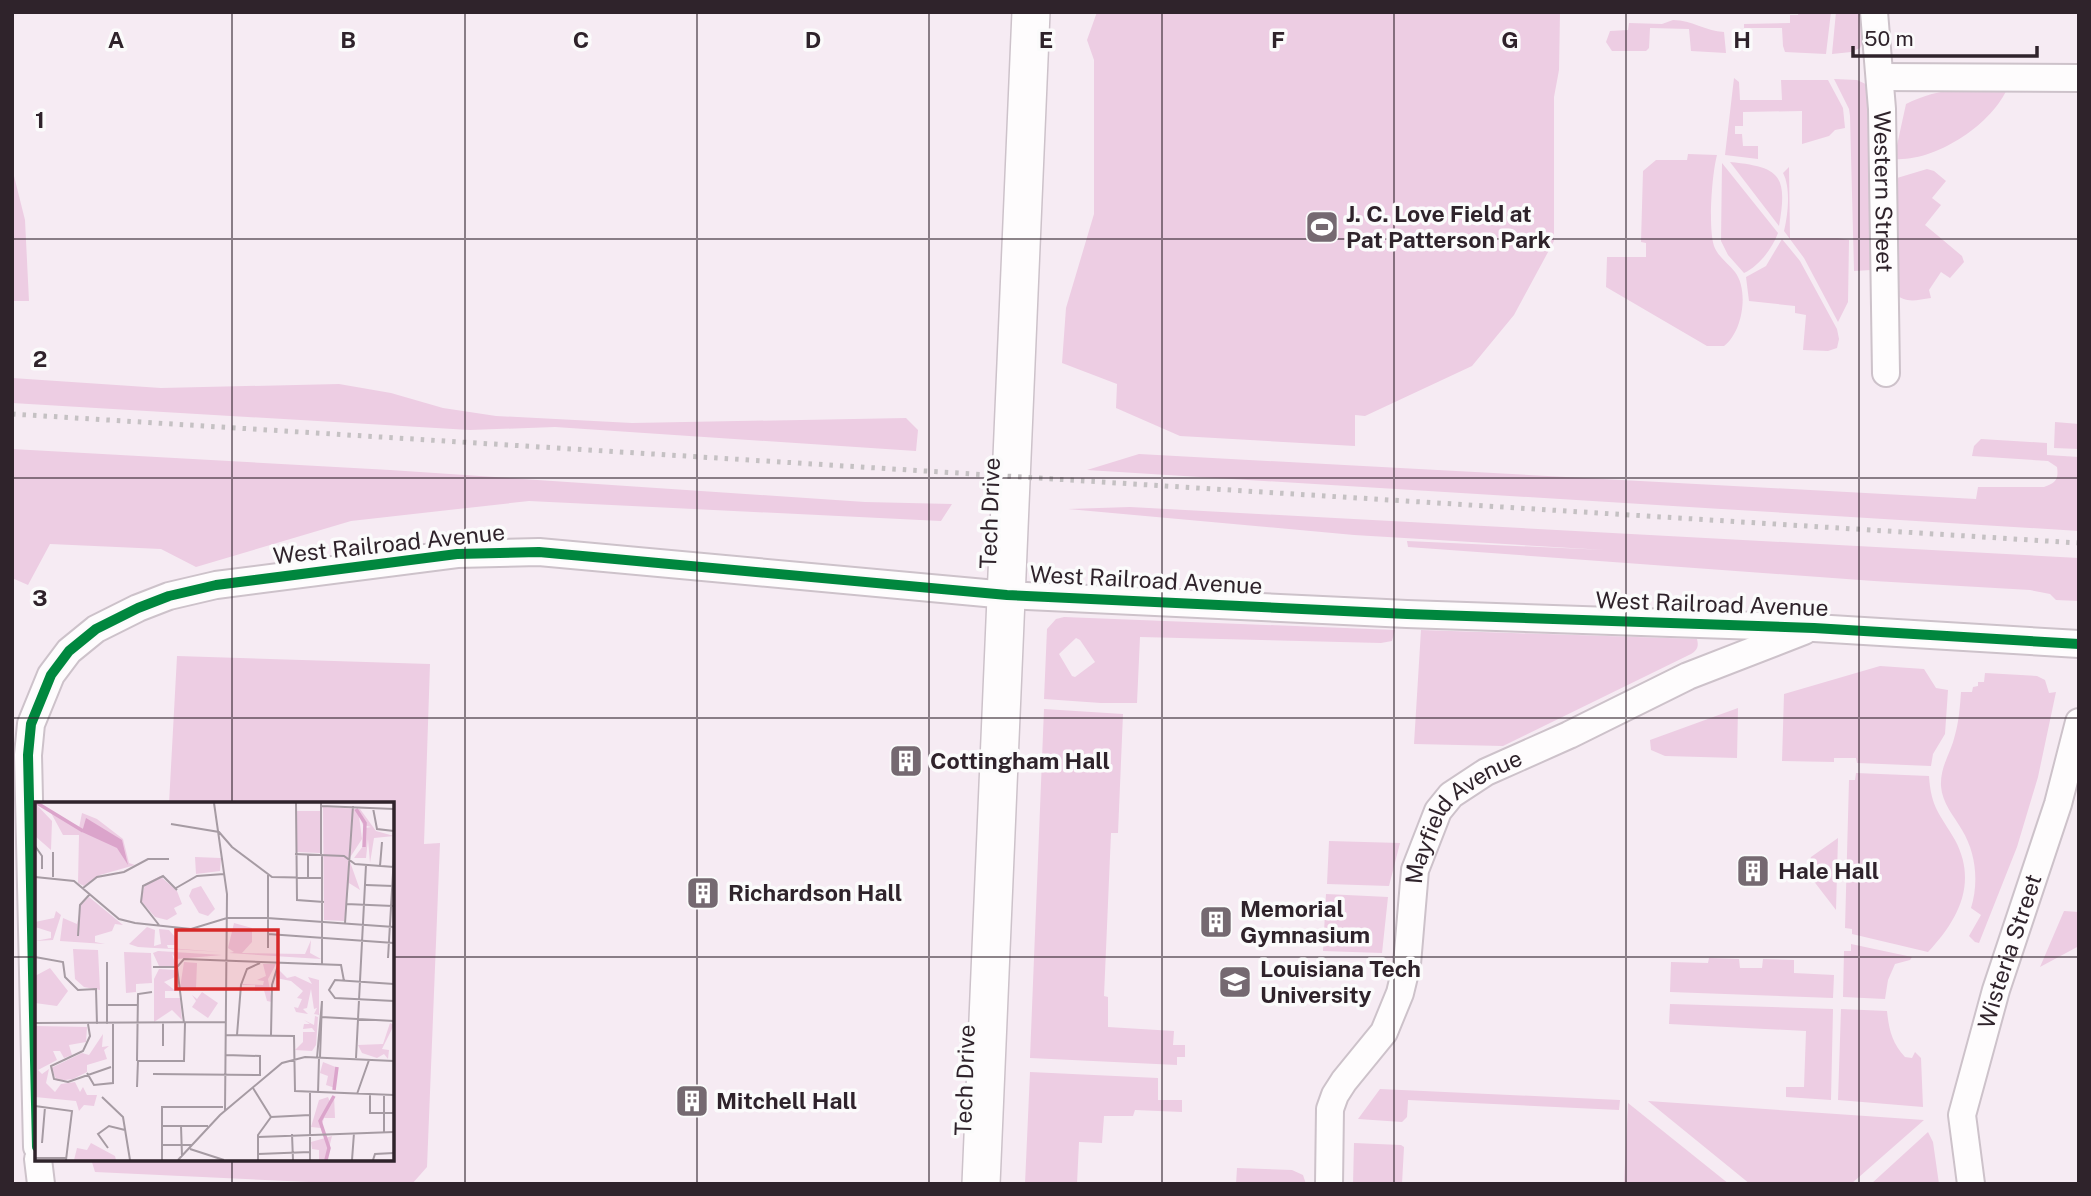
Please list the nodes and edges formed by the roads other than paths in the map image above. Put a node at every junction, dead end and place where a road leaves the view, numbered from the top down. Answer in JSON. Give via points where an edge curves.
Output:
{"nodes":[{"id":1,"x":1031,"y":12,"type":"edge"},
{"id":2,"x":1874,"y":12,"type":"edge"},
{"id":3,"x":1880,"y":77,"type":"junction"},
{"id":4,"x":2079,"y":78,"type":"edge"},
{"id":5,"x":1886,"y":373,"type":"dead end"},
{"id":6,"x":1007,"y":595,"type":"junction"},
{"id":7,"x":1814,"y":628,"type":"junction"},
{"id":8,"x":2079,"y":644,"type":"edge"},
{"id":9,"x":2079,"y":722,"type":"edge"},
{"id":10,"x":20,"y":755,"type":"edge"},
{"id":11,"x":35,"y":1101,"type":"edge"},
{"id":12,"x":38,"y":1161,"type":"edge"},
{"id":13,"x":41,"y":1184,"type":"edge"},
{"id":14,"x":981,"y":1184,"type":"edge"},
{"id":15,"x":1329,"y":1184,"type":"edge"},
{"id":16,"x":1971,"y":1184,"type":"edge"}],
"edges":[{"from":1,"to":6,"type":"main road","name":"Tech Drive"},
{"from":2,"to":3,"type":"street","name":"Western Street"},
{"from":3,"to":4,"type":"street"},
{"from":3,"to":5,"type":"street","name":"Western Street"},
{"from":6,"to":7,"type":"street","name":"West Railroad Avenue"},
{"from":6,"to":10,"type":"street","name":"West Railroad Avenue","via":[[539,552],[457,554],[216,585],[169,596],[96,629],[69,651],[51,675]]},
{"from":6,"to":14,"type":"main road","name":"Tech Drive"},
{"from":7,"to":8,"type":"street","name":"West Railroad Avenue"},
{"from":7,"to":15,"type":"street","name":"Mayfield Avenue","via":[[1688,676],[1486,772],[1451,795],[1438,811],[1415,870],[1400,993],[1384,1032],[1344,1081],[1330,1109]]},
{"from":9,"to":16,"type":"street","name":"Wisteria Street","via":[[1962,1115]]},
{"from":10,"to":11,"type":"street","name":"West Railroad Avenue"},
{"from":12,"to":13,"type":"street"}]}
